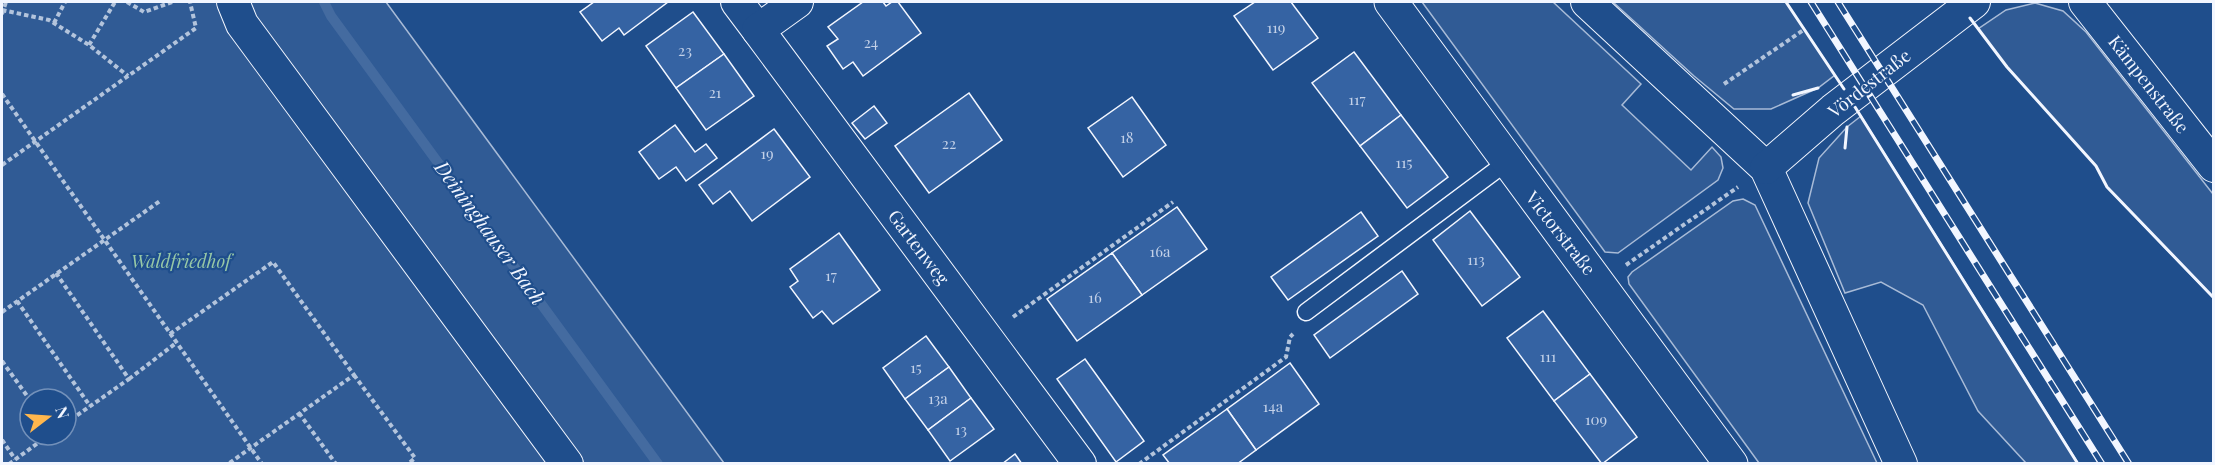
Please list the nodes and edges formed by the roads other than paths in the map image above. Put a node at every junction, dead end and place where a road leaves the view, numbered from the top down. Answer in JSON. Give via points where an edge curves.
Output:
{"nodes":[{"id":1,"x":233,"y":2,"type":"edge"},
{"id":2,"x":736,"y":2,"type":"edge"},
{"id":3,"x":797,"y":2,"type":"edge"},
{"id":4,"x":1391,"y":2,"type":"edge"},
{"id":5,"x":1587,"y":2,"type":"edge"},
{"id":6,"x":1974,"y":2,"type":"edge"},
{"id":7,"x":2085,"y":2,"type":"edge"},
{"id":8,"x":758,"y":30,"type":"junction"},
{"id":9,"x":1507,"y":162,"type":"junction"},
{"id":10,"x":2214,"y":166,"type":"edge"},
{"id":11,"x":1766,"y":168,"type":"junction"},
{"id":12,"x":1306,"y":312,"type":"road end"},
{"id":13,"x":567,"y":464,"type":"edge"},
{"id":14,"x":1080,"y":464,"type":"edge"},
{"id":15,"x":1731,"y":464,"type":"edge"},
{"id":16,"x":1901,"y":464,"type":"edge"}],
"edges":[{"from":1,"to":13,"type":"street","via":[[242,24]]},
{"from":2,"to":8,"type":"street","name":"Gartenweg"},
{"from":3,"to":8,"type":"street"},
{"from":4,"to":9,"type":"street","name":"Victorstraße"},
{"from":5,"to":11,"type":"street"},
{"from":6,"to":11,"type":"street","name":"Vördestraße","via":[[1833,110]]},
{"from":7,"to":10,"type":"street","name":"Kämpenstraße"},
{"from":8,"to":14,"type":"street","name":"Gartenweg"},
{"from":9,"to":12,"type":"lane"},
{"from":9,"to":15,"type":"street","name":"Victorstraße"},
{"from":11,"to":16,"type":"street"}]}
